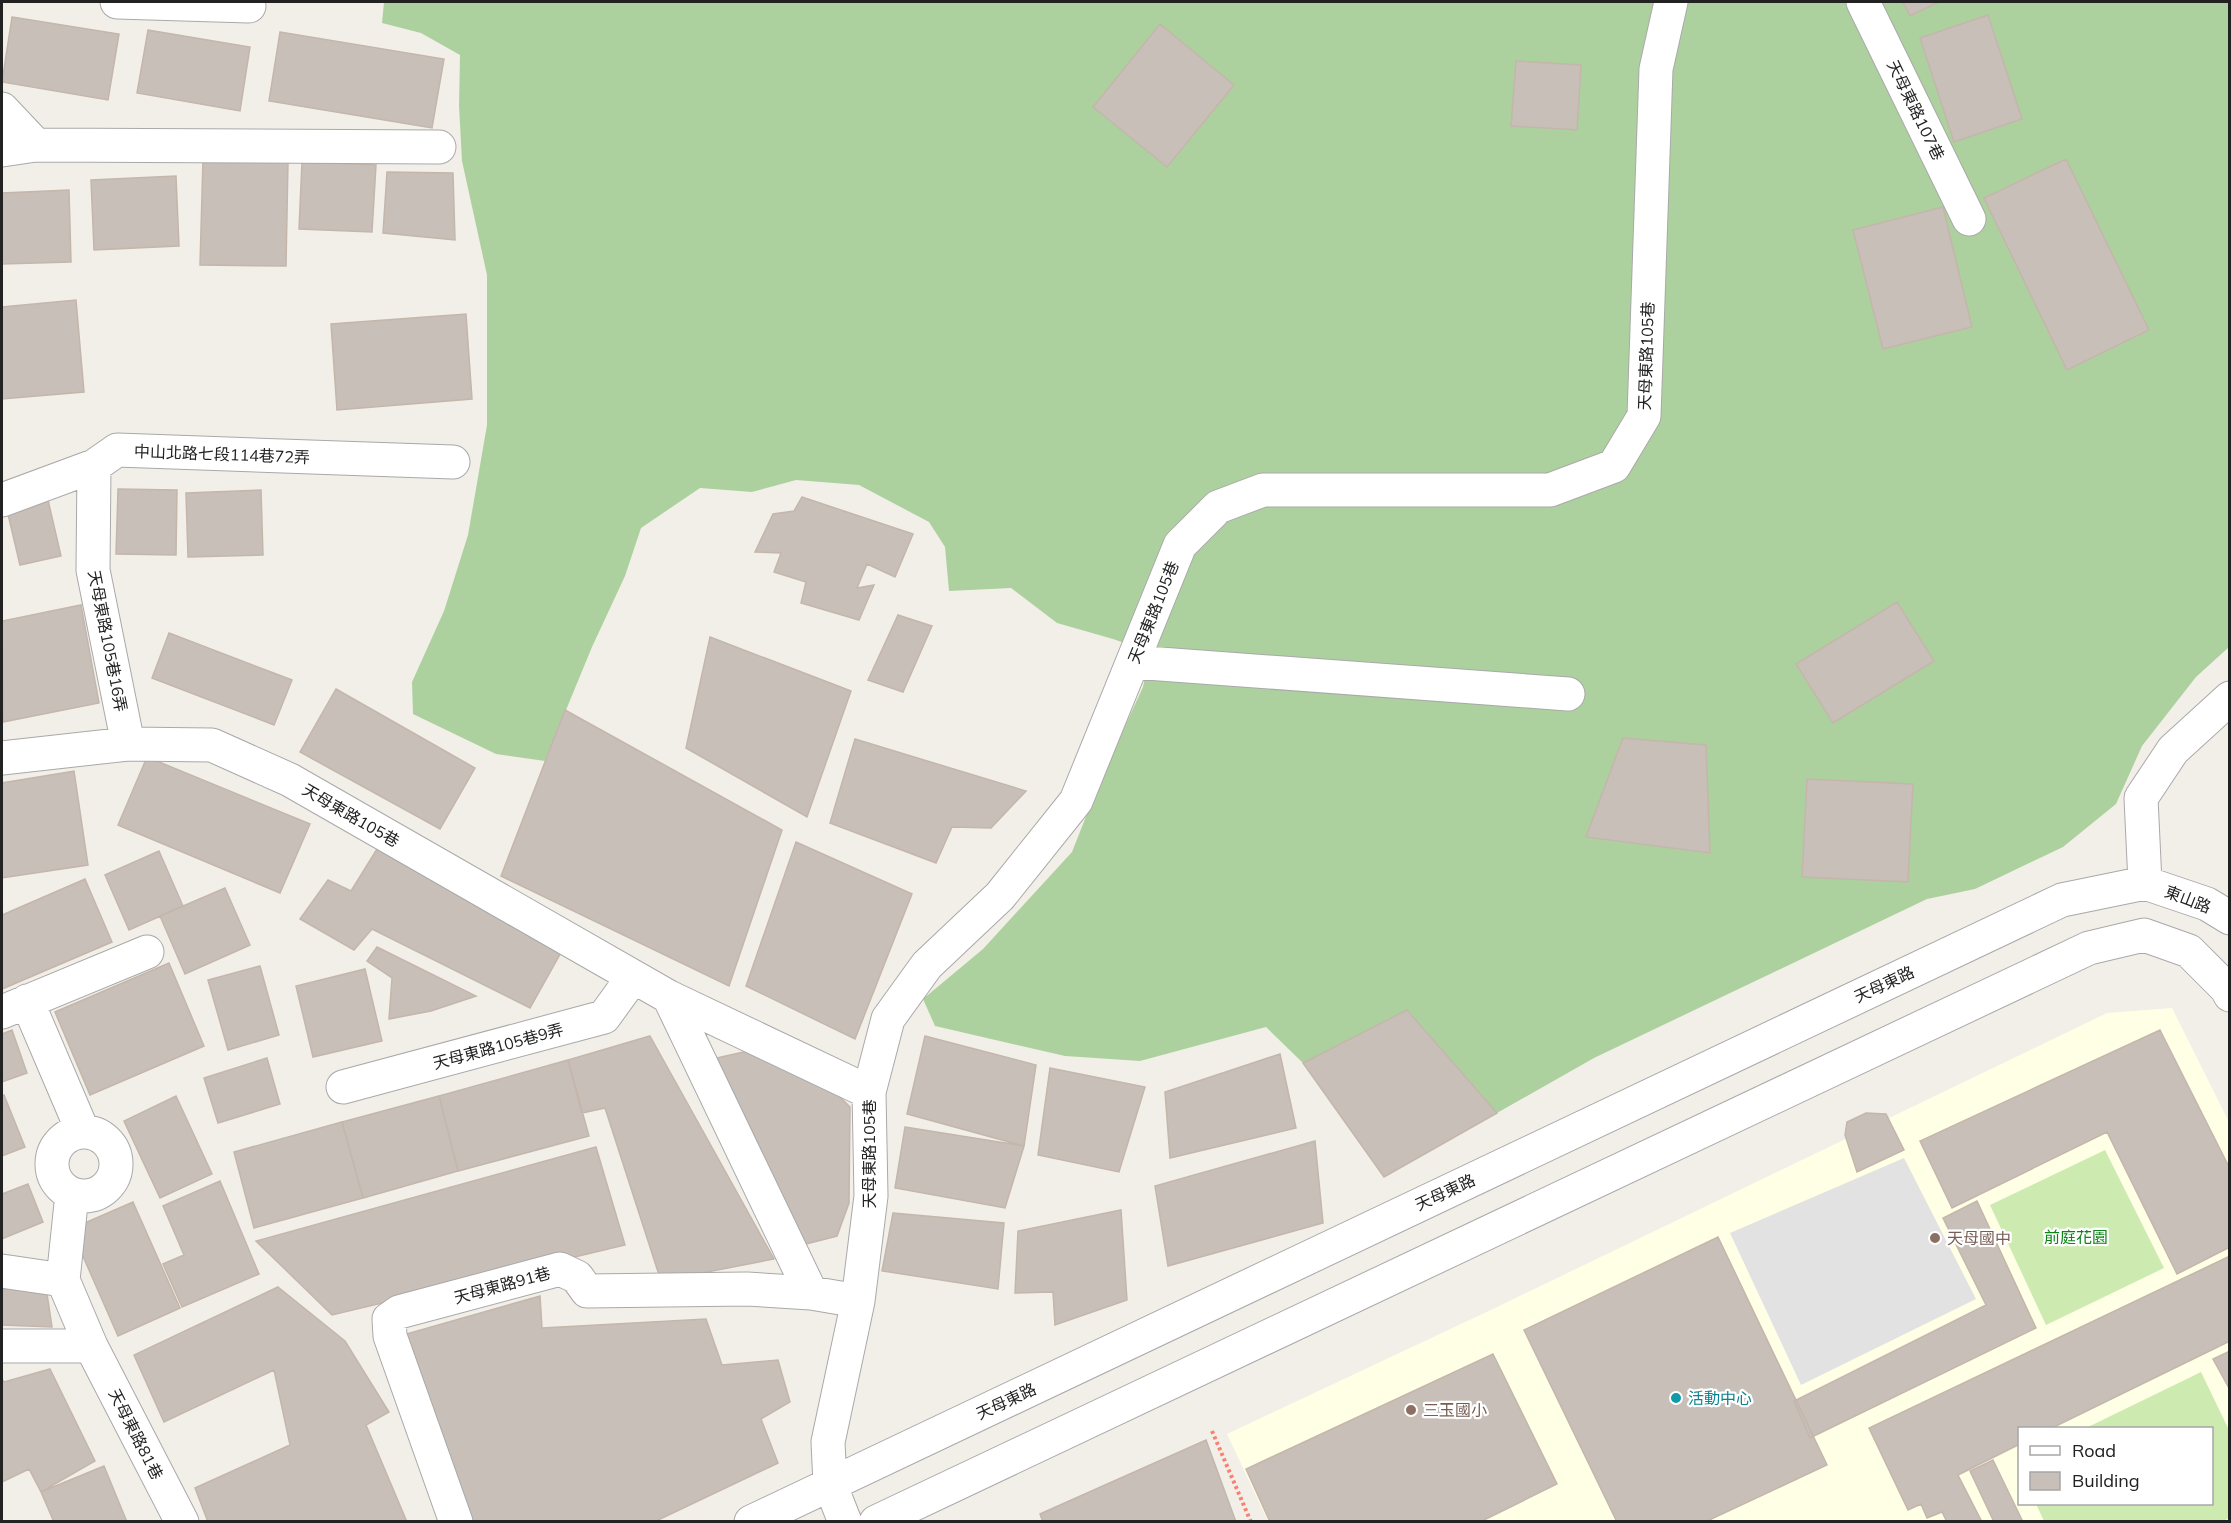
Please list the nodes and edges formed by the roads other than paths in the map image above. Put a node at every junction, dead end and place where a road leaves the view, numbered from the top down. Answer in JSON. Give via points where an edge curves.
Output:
{"nodes":[{"id":1,"x":117,"y":2,"type":"edge"},
{"id":2,"x":1671,"y":2,"type":"edge"},
{"id":3,"x":1863,"y":2,"type":"edge"},
{"id":4,"x":249,"y":6,"type":"dead end"},
{"id":5,"x":2,"y":109,"type":"edge"},
{"id":6,"x":36,"y":145,"type":"junction"},
{"id":7,"x":439,"y":147,"type":"dead end"},
{"id":8,"x":2,"y":150,"type":"edge"},
{"id":9,"x":1969,"y":219,"type":"dead end"},
{"id":10,"x":453,"y":462,"type":"dead end"},
{"id":11,"x":94,"y":466,"type":"junction"},
{"id":12,"x":2,"y":500,"type":"edge"},
{"id":13,"x":1132,"y":662,"type":"junction"},
{"id":14,"x":1568,"y":694,"type":"dead end"},
{"id":15,"x":2229,"y":698,"type":"edge"},
{"id":16,"x":128,"y":744,"type":"junction"},
{"id":17,"x":2,"y":758,"type":"edge"},
{"id":18,"x":2145,"y":883,"type":"junction"},
{"id":19,"x":2229,"y":918,"type":"edge"},
{"id":20,"x":147,"y":952,"type":"dead end"},
{"id":21,"x":633,"y":977,"type":"junction"},
{"id":22,"x":2229,"y":995,"type":"edge"},
{"id":23,"x":669,"y":997,"type":"junction"},
{"id":24,"x":14,"y":1007,"type":"edge"},
{"id":25,"x":344,"y":1087,"type":"dead end"},
{"id":26,"x":869,"y":1092,"type":"junction"},
{"id":27,"x":83,"y":1132,"type":"junction"},
{"id":28,"x":72,"y":1194,"type":"junction"},
{"id":29,"x":2,"y":1271,"type":"edge"},
{"id":30,"x":63,"y":1280,"type":"junction"},
{"id":31,"x":811,"y":1293,"type":"junction"},
{"id":32,"x":858,"y":1301,"type":"junction"},
{"id":33,"x":2,"y":1346,"type":"edge"},
{"id":34,"x":91,"y":1346,"type":"junction"},
{"id":35,"x":830,"y":1484,"type":"junction"},
{"id":36,"x":182,"y":1521,"type":"edge"},
{"id":37,"x":456,"y":1521,"type":"edge"},
{"id":38,"x":751,"y":1521,"type":"edge"},
{"id":39,"x":845,"y":1521,"type":"edge"},
{"id":40,"x":876,"y":1521,"type":"edge"}],
"edges":[{"from":1,"to":4,"type":"street"},
{"from":2,"to":13,"type":"street","name":"天母東路105巷","via":[[1656,69],[1644,416],[1614,466],[1550,490],[1263,490],[1218,507],[1180,545]]},
{"from":3,"to":9,"type":"street","name":"天母東路107巷"},
{"from":5,"to":6,"type":"street"},
{"from":6,"to":7,"type":"street"},
{"from":6,"to":8,"type":"street"},
{"from":10,"to":11,"type":"street","name":"中山北路七段114巷72弄","via":[[117,450]]},
{"from":11,"to":12,"type":"street","name":"中山北路七段114巷72弄"},
{"from":11,"to":16,"type":"street","name":"天母東路105巷16弄","via":[[93,570]]},
{"from":13,"to":14,"type":"street"},
{"from":13,"to":26,"type":"street","name":"天母東路105巷","via":[[1076,801],[1000,896],[927,965],[888,1019]]},
{"from":15,"to":18,"type":"street","via":[[2173,750],[2141,798]]},
{"from":16,"to":17,"type":"street","name":"天母東路105巷"},
{"from":16,"to":21,"type":"street","name":"天母東路105巷","via":[[212,745],[290,780]]},
{"from":18,"to":19,"type":"street","name":"東山路","via":[[2207,904]]},
{"from":18,"to":35,"type":"street","name":"天母東路","via":[[2062,900]]},
{"from":20,"to":24,"type":"street"},
{"from":21,"to":23,"type":"street","name":"天母東路105巷"},
{"from":21,"to":25,"type":"street","name":"天母東路105巷9弄","via":[[604,1017]]},
{"from":22,"to":40,"type":"street","via":[[2189,951],[2144,935],[2089,948]]},
{"from":23,"to":26,"type":"street","name":"天母東路105巷"},
{"from":23,"to":31,"type":"street"},
{"from":24,"to":27,"type":"street"},
{"from":26,"to":32,"type":"street","name":"天母東路105巷","via":[[871,1196]]},
{"from":27,"to":28,"type":"street","via":[[71,1134],[54,1152],[54,1177]]},
{"from":27,"to":28,"type":"street","via":[[96,1134],[114,1150],[114,1175],[97,1194]]},
{"from":28,"to":30,"type":"street"},
{"from":29,"to":30,"type":"street"},
{"from":30,"to":34,"type":"street","name":"天母東路81巷"},
{"from":31,"to":32,"type":"street","name":"天母東路91巷"},
{"from":31,"to":37,"type":"street","name":"天母東路91巷","via":[[747,1289],[587,1291],[577,1277],[560,1269],[399,1312],[389,1319],[390,1336]]},
{"from":32,"to":35,"type":"street","name":"天母東路105巷","via":[[828,1442]]},
{"from":33,"to":34,"type":"street"},
{"from":34,"to":36,"type":"street","name":"天母東路81巷"},
{"from":35,"to":38,"type":"street","name":"天母東路"},
{"from":35,"to":39,"type":"street","name":"天母東路105巷"}]}
